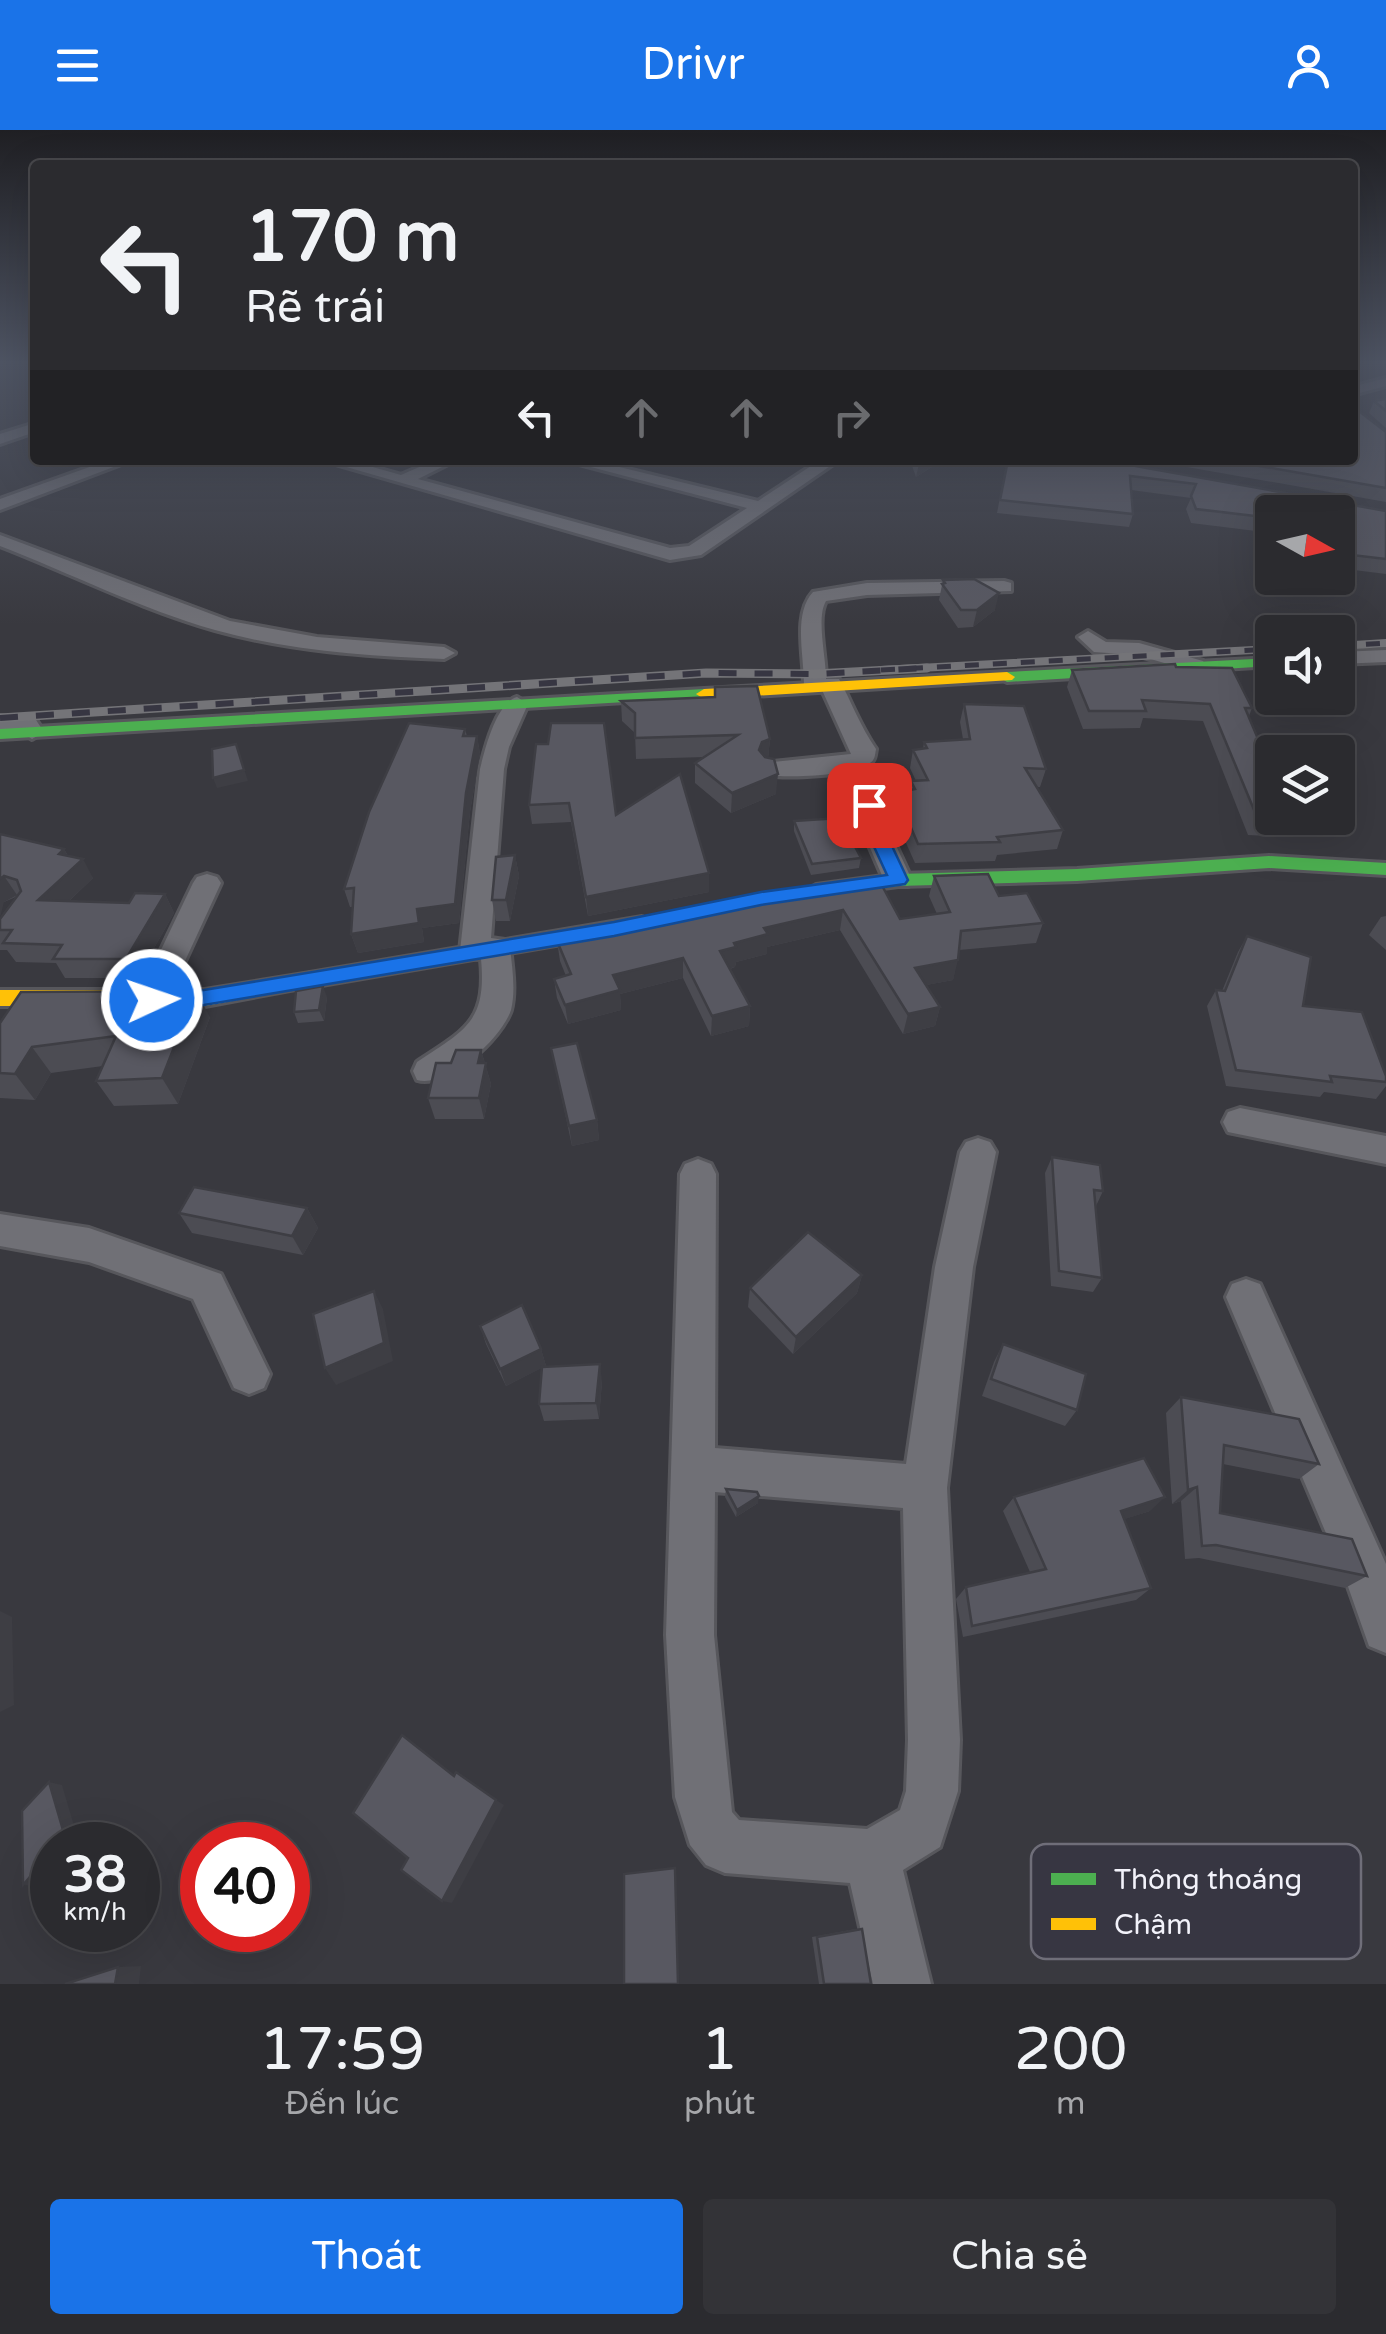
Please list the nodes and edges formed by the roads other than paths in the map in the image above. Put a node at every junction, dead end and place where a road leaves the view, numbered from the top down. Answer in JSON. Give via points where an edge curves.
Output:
{"nodes":[{"id":1,"x":110,"y":465,"type":"edge"},
{"id":2,"x":348,"y":465,"type":"edge"},
{"id":3,"x":436,"y":465,"type":"edge"},
{"id":4,"x":592,"y":465,"type":"edge"},
{"id":5,"x":815,"y":465,"type":"edge"},
{"id":6,"x":402,"y":480,"type":"junction"},
{"id":7,"x":0,"y":505,"type":"edge"},
{"id":8,"x":758,"y":506,"type":"junction"},
{"id":9,"x":0,"y":540,"type":"edge"},
{"id":10,"x":1004,"y":587,"type":"dead end"},
{"id":11,"x":1088,"y":637,"type":"dead end"},
{"id":12,"x":444,"y":653,"type":"dead end"},
{"id":13,"x":1386,"y":656,"type":"edge"},
{"id":14,"x":1355,"y":657,"type":"edge"},
{"id":15,"x":1255,"y":663,"type":"edge"},
{"id":16,"x":1195,"y":666,"type":"junction"},
{"id":17,"x":823,"y":685,"type":"junction"},
{"id":18,"x":517,"y":704,"type":"junction"},
{"id":19,"x":0,"y":723,"type":"edge"},
{"id":20,"x":32,"y":732,"type":"junction"},
{"id":21,"x":0,"y":734,"type":"edge"},
{"id":22,"x":773,"y":769,"type":"edge"},
{"id":23,"x":888,"y":792,"type":"edge"},
{"id":24,"x":1386,"y":869,"type":"edge"},
{"id":25,"x":898,"y":880,"type":"junction"},
{"id":26,"x":207,"y":884,"type":"dead end"},
{"id":27,"x":800,"y":893,"type":"edge"},
{"id":28,"x":672,"y":918,"type":"edge"},
{"id":29,"x":485,"y":949,"type":"junction"},
{"id":30,"x":0,"y":998,"type":"edge"},
{"id":31,"x":152,"y":1000,"type":"junction"},
{"id":32,"x":428,"y":1070,"type":"dead end"},
{"id":33,"x":1240,"y":1122,"type":"dead end"},
{"id":34,"x":1386,"y":1150,"type":"edge"},
{"id":35,"x":978,"y":1152,"type":"dead end"},
{"id":36,"x":698,"y":1174,"type":"dead end"},
{"id":37,"x":0,"y":1230,"type":"edge"},
{"id":38,"x":1246,"y":1297,"type":"dead end"},
{"id":39,"x":249,"y":1374,"type":"dead end"},
{"id":40,"x":692,"y":1468,"type":"junction"},
{"id":41,"x":925,"y":1488,"type":"junction"},
{"id":42,"x":1386,"y":1629,"type":"edge"},
{"id":43,"x":872,"y":1857,"type":"junction"},
{"id":44,"x":902,"y":1984,"type":"edge"}],
"edges":[{"from":1,"to":7,"type":"street"},
{"from":2,"to":6,"type":"street"},
{"from":3,"to":6,"type":"street"},
{"from":4,"to":8,"type":"street"},
{"from":5,"to":8,"type":"street"},
{"from":6,"to":8,"type":"street","via":[[670,554],[694,551]]},
{"from":9,"to":12,"type":"street","via":[[194,616],[248,630],[340,648]]},
{"from":10,"to":17,"type":"street","via":[[820,596],[809,620]]},
{"from":11,"to":16,"type":"street","via":[[1101,648],[1138,649]]},
{"from":13,"to":14,"type":"street"},
{"from":15,"to":16,"type":"street"},
{"from":16,"to":17,"type":"street"},
{"from":17,"to":18,"type":"street"},
{"from":17,"to":22,"type":"street","via":[[864,750],[862,758]]},
{"from":18,"to":20,"type":"street"},
{"from":18,"to":29,"type":"street","via":[[492,769]]},
{"from":19,"to":20,"type":"street","via":[[28,725]]},
{"from":20,"to":21,"type":"street"},
{"from":23,"to":25,"type":"street","via":[[867,812]]},
{"from":24,"to":25,"type":"street","via":[[1269,862]]},
{"from":25,"to":27,"type":"street"},
{"from":26,"to":31,"type":"street"},
{"from":28,"to":29,"type":"street"},
{"from":29,"to":31,"type":"street","via":[[204,998]]},
{"from":29,"to":32,"type":"street","via":[[501,992],[493,1022]]},
{"from":30,"to":31,"type":"street"},
{"from":33,"to":34,"type":"street"},
{"from":35,"to":41,"type":"street","via":[[954,1266]]},
{"from":36,"to":40,"type":"street"},
{"from":37,"to":39,"type":"street","via":[[89,1245],[207,1286]]},
{"from":38,"to":42,"type":"street"},
{"from":40,"to":41,"type":"street"},
{"from":40,"to":43,"type":"street","via":[[690,1635],[709,1826],[725,1846]]},
{"from":41,"to":43,"type":"street","via":[[932,1791],[922,1828]]},
{"from":43,"to":44,"type":"street"}]}
